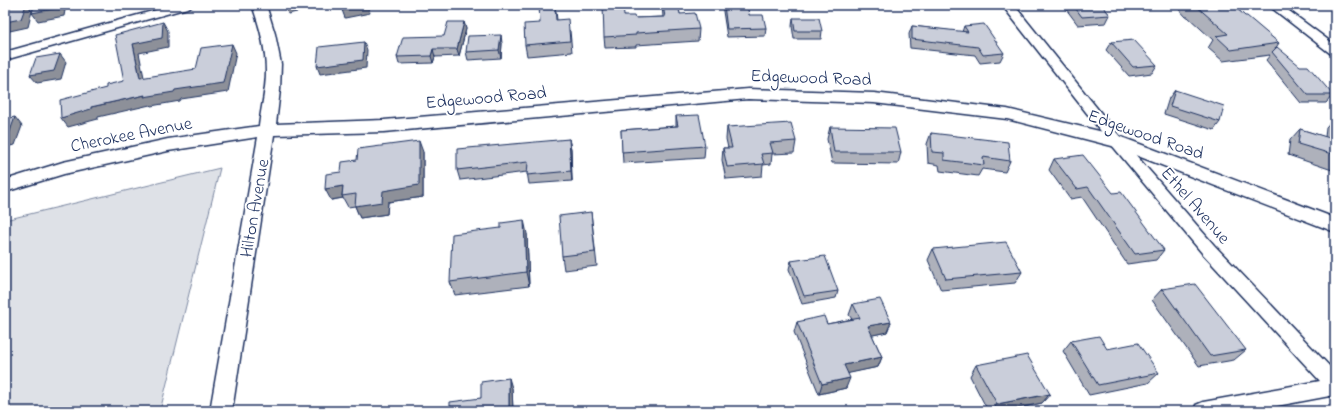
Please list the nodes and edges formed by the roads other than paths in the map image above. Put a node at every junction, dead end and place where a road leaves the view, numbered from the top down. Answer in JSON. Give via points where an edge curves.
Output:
{"nodes":[{"id":1,"x":187,"y":5,"type":"edge"},
{"id":2,"x":259,"y":5,"type":"edge"},
{"id":3,"x":1008,"y":5,"type":"edge"},
{"id":4,"x":1274,"y":5,"type":"edge"},
{"id":5,"x":1335,"y":51,"type":"edge"},
{"id":6,"x":5,"y":56,"type":"edge"},
{"id":7,"x":267,"y":130,"type":"junction"},
{"id":8,"x":1116,"y":141,"type":"junction"},
{"id":9,"x":5,"y":186,"type":"edge"},
{"id":10,"x":1335,"y":225,"type":"edge"},
{"id":11,"x":1335,"y":386,"type":"edge"},
{"id":12,"x":221,"y":411,"type":"edge"},
{"id":13,"x":1203,"y":411,"type":"edge"}],
"edges":[{"from":1,"to":6,"type":"street"},
{"from":2,"to":7,"type":"street","name":"Hilton Avenue","via":[[267,25],[273,56],[273,84]]},
{"from":3,"to":8,"type":"street","name":"Ethel Avenue"},
{"from":4,"to":5,"type":"street"},
{"from":7,"to":8,"type":"street","name":"Edgewood Road","via":[[384,126],[748,94],[874,98],[1007,114]]},
{"from":7,"to":9,"type":"street","name":"Cherokee Avenue","via":[[168,145],[63,168]]},
{"from":7,"to":12,"type":"street","name":"Hilton Avenue"},
{"from":8,"to":10,"type":"street","name":"Edgewood Road"},
{"from":8,"to":11,"type":"street","name":"Ethel Avenue","via":[[1208,249]]},
{"from":11,"to":13,"type":"street"}]}
